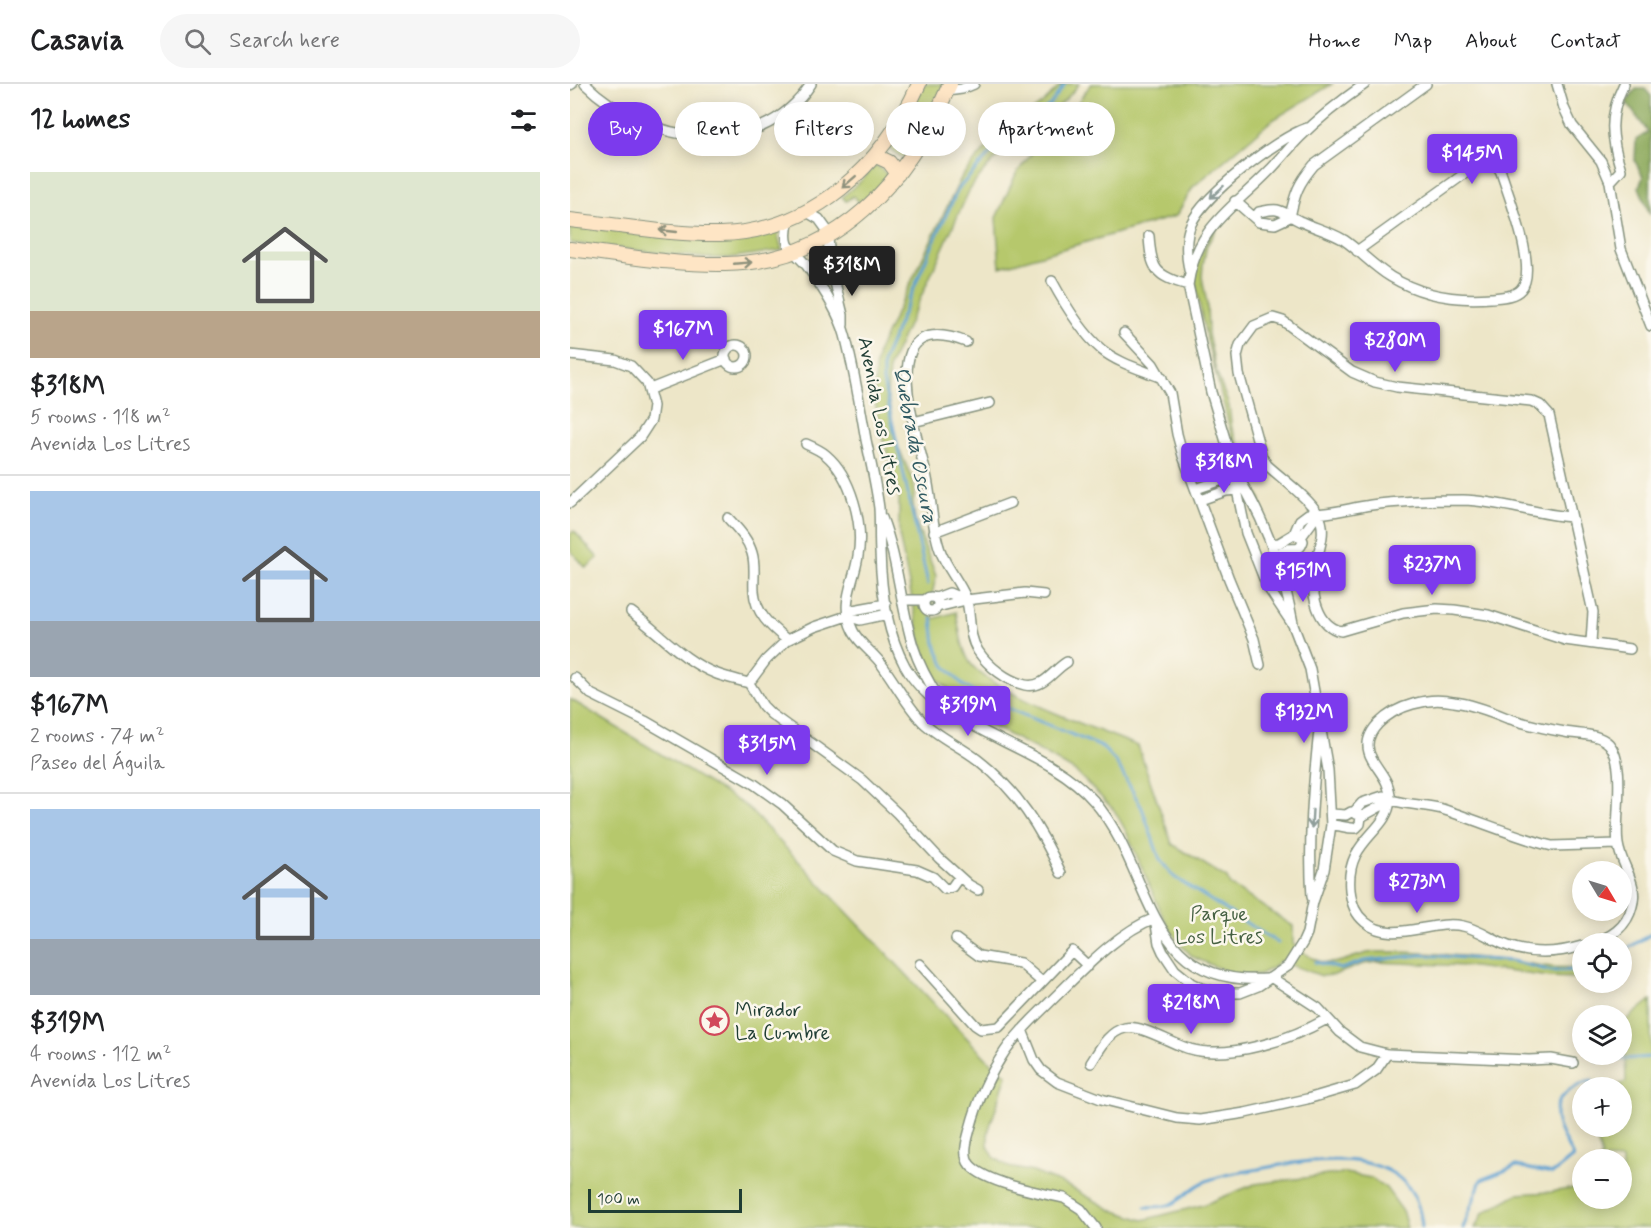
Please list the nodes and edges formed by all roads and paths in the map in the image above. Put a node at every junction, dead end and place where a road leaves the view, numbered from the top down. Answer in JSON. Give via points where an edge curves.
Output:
{"nodes":[{"id":1,"x":585,"y":84,"type":"edge"},
{"id":2,"x":811,"y":84,"type":"edge"},
{"id":3,"x":919,"y":84,"type":"edge"},
{"id":4,"x":974,"y":84,"type":"edge"},
{"id":5,"x":1365,"y":84,"type":"edge"},
{"id":6,"x":1426,"y":84,"type":"edge"},
{"id":7,"x":1624,"y":84,"type":"edge"},
{"id":8,"x":1558,"y":85,"type":"edge"},
{"id":9,"x":949,"y":87,"type":"edge"},
{"id":10,"x":1310,"y":128,"type":"junction"},
{"id":11,"x":876,"y":156,"type":"junction"},
{"id":12,"x":1258,"y":159,"type":"junction"},
{"id":13,"x":1268,"y":172,"type":"junction"},
{"id":14,"x":898,"y":174,"type":"junction"},
{"id":15,"x":1610,"y":183,"type":"junction"},
{"id":16,"x":1235,"y":201,"type":"junction"},
{"id":17,"x":807,"y":212,"type":"junction"},
{"id":18,"x":1290,"y":216,"type":"junction"},
{"id":19,"x":570,"y":220,"type":"edge"},
{"id":20,"x":789,"y":220,"type":"junction"},
{"id":21,"x":1149,"y":236,"type":"dead end"},
{"id":22,"x":1188,"y":236,"type":"junction"},
{"id":23,"x":829,"y":237,"type":"junction"},
{"id":24,"x":1204,"y":241,"type":"junction"},
{"id":25,"x":570,"y":249,"type":"edge"},
{"id":26,"x":1357,"y":251,"type":"junction"},
{"id":27,"x":795,"y":252,"type":"junction"},
{"id":28,"x":831,"y":266,"type":"junction"},
{"id":29,"x":1190,"y":272,"type":"junction"},
{"id":30,"x":813,"y":275,"type":"junction"},
{"id":31,"x":1052,"y":281,"type":"dead end"},
{"id":32,"x":1188,"y":285,"type":"junction"},
{"id":33,"x":1651,"y":327,"type":"edge"},
{"id":34,"x":843,"y":331,"type":"junction"},
{"id":35,"x":1124,"y":333,"type":"dead end"},
{"id":36,"x":966,"y":342,"type":"dead end"},
{"id":37,"x":570,"y":355,"type":"edge"},
{"id":38,"x":726,"y":359,"type":"dead end"},
{"id":39,"x":1162,"y":378,"type":"junction"},
{"id":40,"x":650,"y":389,"type":"junction"},
{"id":41,"x":990,"y":403,"type":"dead end"},
{"id":42,"x":913,"y":422,"type":"junction"},
{"id":43,"x":806,"y":444,"type":"dead end"},
{"id":44,"x":1235,"y":472,"type":"junction"},
{"id":45,"x":1196,"y":489,"type":"junction"},
{"id":46,"x":1237,"y":490,"type":"junction"},
{"id":47,"x":1200,"y":500,"type":"junction"},
{"id":48,"x":570,"y":503,"type":"edge"},
{"id":49,"x":1010,"y":503,"type":"dead end"},
{"id":50,"x":1255,"y":507,"type":"junction"},
{"id":51,"x":879,"y":509,"type":"junction"},
{"id":52,"x":1241,"y":512,"type":"junction"},
{"id":53,"x":1318,"y":514,"type":"junction"},
{"id":54,"x":1571,"y":517,"type":"junction"},
{"id":55,"x":728,"y":518,"type":"dead end"},
{"id":56,"x":934,"y":532,"type":"junction"},
{"id":57,"x":1297,"y":535,"type":"junction"},
{"id":58,"x":1271,"y":544,"type":"junction"},
{"id":59,"x":1275,"y":555,"type":"junction"},
{"id":60,"x":881,"y":571,"type":"junction"},
{"id":61,"x":897,"y":571,"type":"junction"},
{"id":62,"x":1286,"y":587,"type":"junction"},
{"id":63,"x":1272,"y":594,"type":"junction"},
{"id":64,"x":1044,"y":595,"type":"dead end"},
{"id":65,"x":903,"y":600,"type":"junction"},
{"id":66,"x":966,"y":600,"type":"junction"},
{"id":67,"x":925,"y":605,"type":"junction"},
{"id":68,"x":887,"y":609,"type":"junction"},
{"id":69,"x":631,"y":612,"type":"dead end"},
{"id":70,"x":905,"y":612,"type":"junction"},
{"id":71,"x":847,"y":616,"type":"junction"},
{"id":72,"x":1293,"y":625,"type":"junction"},
{"id":73,"x":787,"y":640,"type":"junction"},
{"id":74,"x":1591,"y":642,"type":"junction"},
{"id":75,"x":913,"y":648,"type":"junction"},
{"id":76,"x":1630,"y":649,"type":"dead end"},
{"id":77,"x":898,"y":652,"type":"junction"},
{"id":78,"x":1067,"y":662,"type":"dead end"},
{"id":79,"x":1260,"y":665,"type":"dead end"},
{"id":80,"x":575,"y":678,"type":"dead end"},
{"id":81,"x":749,"y":683,"type":"junction"},
{"id":82,"x":945,"y":707,"type":"junction"},
{"id":83,"x":1320,"y":721,"type":"junction"},
{"id":84,"x":1313,"y":769,"type":"junction"},
{"id":85,"x":1328,"y":770,"type":"junction"},
{"id":86,"x":1390,"y":801,"type":"junction"},
{"id":87,"x":1331,"y":814,"type":"junction"},
{"id":88,"x":1358,"y":814,"type":"junction"},
{"id":89,"x":1331,"y":825,"type":"junction"},
{"id":90,"x":1618,"y":844,"type":"junction"},
{"id":91,"x":1310,"y":869,"type":"junction"},
{"id":92,"x":1324,"y":870,"type":"junction"},
{"id":93,"x":1061,"y":873,"type":"dead end"},
{"id":94,"x":959,"y":877,"type":"junction"},
{"id":95,"x":978,"y":890,"type":"dead end"},
{"id":96,"x":1313,"y":902,"type":"junction"},
{"id":97,"x":1155,"y":918,"type":"junction"},
{"id":98,"x":1614,"y":933,"type":"edge"},
{"id":99,"x":956,"y":939,"type":"dead end"},
{"id":100,"x":1572,"y":948,"type":"edge"},
{"id":101,"x":920,"y":964,"type":"dead end"},
{"id":102,"x":1088,"y":966,"type":"junction"},
{"id":103,"x":1270,"y":979,"type":"junction"},
{"id":104,"x":1042,"y":982,"type":"junction"},
{"id":105,"x":1327,"y":1019,"type":"junction"},
{"id":106,"x":1022,"y":1030,"type":"junction"},
{"id":107,"x":1387,"y":1054,"type":"junction"},
{"id":108,"x":1091,"y":1063,"type":"dead end"},
{"id":109,"x":1572,"y":1063,"type":"edge"},
{"id":110,"x":1096,"y":1228,"type":"edge"}],
"edges":[{"from":1,"to":2,"type":"street","via":[[633,117],[705,138],[743,134],[771,122],[794,105]]},
{"from":3,"to":11,"type":"main road"},
{"from":4,"to":9,"type":"street","via":[[962,89]]},
{"from":5,"to":10,"type":"street","name":"Avenida Los Litres"},
{"from":6,"to":18,"type":"street","via":[[1314,165],[1300,181]]},
{"from":7,"to":15,"type":"street","via":[[1611,124],[1621,170]]},
{"from":8,"to":15,"type":"street","via":[[1572,125],[1601,161]]},
{"from":9,"to":14,"type":"main road"},
{"from":10,"to":12,"type":"street","name":"Avenida Los Litres","via":[[1288,136]]},
{"from":10,"to":13,"type":"street","name":"Avenida Los Litres"},
{"from":11,"to":14,"type":"main road","via":[[890,162]]},
{"from":11,"to":17,"type":"main road","one_way":true,"via":[[848,184]]},
{"from":12,"to":13,"type":"street","via":[[1266,160]]},
{"from":12,"to":22,"type":"street","name":"Avenida Los Litres","one_way":true,"via":[[1211,198],[1190,225]]},
{"from":13,"to":16,"type":"street","name":"Avenida Los Litres"},
{"from":14,"to":23,"type":"main road","via":[[863,213]]},
{"from":15,"to":33,"type":"street","via":[[1621,249]]},
{"from":16,"to":18,"type":"street","via":[[1255,217],[1259,212],[1274,210]]},
{"from":16,"to":24,"type":"street","name":"Avenida Los Litres","via":[[1210,228]]},
{"from":17,"to":20,"type":"main road"},
{"from":17,"to":23,"type":"street","via":[[824,224]]},
{"from":18,"to":26,"type":"street","via":[[1344,240]]},
{"from":20,"to":19,"type":"main road","one_way":true,"via":[[760,229],[720,234]]},
{"from":20,"to":27,"type":"street","name":"Avenida Los Litres","via":[[787,239]]},
{"from":21,"to":32,"type":"street","via":[[1154,265],[1168,278]]},
{"from":22,"to":24,"type":"street","via":[[1197,243]]},
{"from":22,"to":29,"type":"street","name":"Avenida Los Litres"},
{"from":23,"to":27,"type":"main road"},
{"from":23,"to":28,"type":"street","name":"Avenida Los Litres"},
{"from":24,"to":29,"type":"street","name":"Avenida Los Litres"},
{"from":25,"to":27,"type":"main road","one_way":true,"via":[[723,264]]},
{"from":26,"to":26,"type":"street","via":[[1478,164],[1487,162],[1501,172],[1526,255],[1527,275],[1522,289],[1513,295],[1446,297],[1392,278]]},
{"from":27,"to":30,"type":"street","name":"Avenida Los Litres"},
{"from":28,"to":30,"type":"street"},
{"from":28,"to":34,"type":"street","name":"Avenida Los Litres"},
{"from":29,"to":32,"type":"street","name":"Avenida Los Litres"},
{"from":30,"to":34,"type":"street","name":"Avenida Los Litres"},
{"from":31,"to":39,"type":"street","via":[[1069,310],[1102,349]]},
{"from":32,"to":44,"type":"street","name":"Avenida Los Litres","via":[[1211,392]]},
{"from":34,"to":51,"type":"street","name":"Avenida Los Litres"},
{"from":35,"to":39,"type":"street"},
{"from":36,"to":42,"type":"street","via":[[929,336],[915,345],[907,386]]},
{"from":37,"to":40,"type":"street","via":[[623,362],[638,371]]},
{"from":38,"to":40,"type":"street"},
{"from":39,"to":45,"type":"street","via":[[1170,393],[1177,434]]},
{"from":40,"to":48,"type":"street","via":[[652,413],[644,432]]},
{"from":41,"to":42,"type":"street"},
{"from":42,"to":56,"type":"street","via":[[927,479]]},
{"from":43,"to":71,"type":"street","via":[[836,465],[856,515],[859,553],[846,603]]},
{"from":44,"to":45,"type":"street"},
{"from":44,"to":46,"type":"street","name":"Avenida Los Litres"},
{"from":44,"to":50,"type":"street","name":"Avenida Los Litres"},
{"from":45,"to":47,"type":"street"},
{"from":46,"to":47,"type":"street"},
{"from":46,"to":52,"type":"street","name":"Avenida Los Litres"},
{"from":47,"to":79,"type":"street","via":[[1254,639]]},
{"from":49,"to":56,"type":"street"},
{"from":50,"to":52,"type":"street","via":[[1246,507]]},
{"from":50,"to":58,"type":"street","name":"Avenida Los Litres"},
{"from":51,"to":60,"type":"street","name":"Avenida Los Litres"},
{"from":51,"to":61,"type":"street","name":"Avenida Los Litres"},
{"from":52,"to":63,"type":"street","name":"Avenida Los Litres","via":[[1252,551]]},
{"from":53,"to":54,"type":"street","via":[[1372,505],[1462,500],[1495,502]]},
{"from":53,"to":54,"type":"street","via":[[1262,457],[1239,374],[1240,345],[1254,326],[1273,318],[1283,321],[1341,365],[1374,382],[1540,405],[1549,416]]},
{"from":53,"to":57,"type":"street","via":[[1308,514],[1300,520]]},
{"from":53,"to":74,"type":"street","via":[[1322,543],[1314,573],[1315,596],[1324,621],[1335,630],[1419,610],[1454,609],[1488,615],[1565,640]]},
{"from":54,"to":74,"type":"street","via":[[1593,612]]},
{"from":55,"to":73,"type":"street","via":[[752,551],[754,591],[760,612]]},
{"from":56,"to":66,"type":"street"},
{"from":57,"to":58,"type":"street"},
{"from":57,"to":59,"type":"street","via":[[1303,541],[1301,547]]},
{"from":58,"to":59,"type":"street","name":"Avenida Los Litres"},
{"from":59,"to":62,"type":"street","name":"Avenida Los Litres"},
{"from":60,"to":61,"type":"street"},
{"from":60,"to":68,"type":"street","name":"Avenida Los Litres"},
{"from":61,"to":65,"type":"street","name":"Avenida Los Litres"},
{"from":62,"to":63,"type":"street"},
{"from":62,"to":72,"type":"street","name":"Avenida Los Litres"},
{"from":63,"to":72,"type":"street","name":"Avenida Los Litres"},
{"from":64,"to":66,"type":"street","via":[[1024,593]]},
{"from":65,"to":67,"type":"street"},
{"from":65,"to":70,"type":"street","name":"Avenida Los Litres"},
{"from":66,"to":67,"type":"street","via":[[937,603],[933,610]]},
{"from":66,"to":78,"type":"street","via":[[974,644],[989,664],[1006,677],[1037,685]]},
{"from":67,"to":70,"type":"street"},
{"from":68,"to":71,"type":"street","via":[[860,620]]},
{"from":68,"to":77,"type":"street","name":"Avenida Los Litres"},
{"from":69,"to":81,"type":"street","via":[[701,666]]},
{"from":70,"to":75,"type":"street","name":"Avenida Los Litres"},
{"from":71,"to":73,"type":"street"},
{"from":71,"to":93,"type":"street","via":[[860,641],[878,659],[917,715],[985,766],[1016,797],[1046,841]]},
{"from":72,"to":83,"type":"street","name":"Avenida Los Litres","via":[[1310,669]]},
{"from":73,"to":81,"type":"street"},
{"from":74,"to":76,"type":"street"},
{"from":75,"to":77,"type":"street"},
{"from":75,"to":82,"type":"street","name":"Avenida Los Litres"},
{"from":77,"to":82,"type":"street","name":"Avenida Los Litres","via":[[917,683]]},
{"from":80,"to":94,"type":"street","via":[[591,694],[754,784],[839,855],[868,864],[917,870],[933,877],[945,889]]},
{"from":81,"to":94,"type":"street","via":[[771,714],[862,780]]},
{"from":82,"to":97,"type":"street","name":"Avenida Los Litres","via":[[964,721],[1055,768],[1086,792],[1112,827]]},
{"from":83,"to":84,"type":"street","name":"Avenida Los Litres"},
{"from":83,"to":85,"type":"street","name":"Avenida Los Litres"},
{"from":84,"to":85,"type":"street"},
{"from":84,"to":91,"type":"street","name":"Avenida Los Litres","one_way":true},
{"from":85,"to":87,"type":"street","name":"Avenida Los Litres"},
{"from":86,"to":88,"type":"street"},
{"from":86,"to":90,"type":"street","via":[[1440,809],[1552,846]]},
{"from":86,"to":90,"type":"street","via":[[1387,782],[1368,750],[1375,728],[1410,705],[1455,702],[1544,728],[1598,737],[1609,744],[1616,758]]},
{"from":86,"to":100,"type":"street","via":[[1384,817],[1358,848],[1348,876],[1352,902],[1365,923],[1387,932],[1443,924],[1463,926],[1531,952]]},
{"from":87,"to":88,"type":"street"},
{"from":87,"to":89,"type":"street","name":"Avenida Los Litres"},
{"from":88,"to":89,"type":"street","via":[[1360,824],[1356,828]]},
{"from":89,"to":92,"type":"street","name":"Avenida Los Litres"},
{"from":90,"to":98,"type":"street","via":[[1634,892],[1627,919]]},
{"from":91,"to":92,"type":"street"},
{"from":91,"to":96,"type":"street","name":"Avenida Los Litres"},
{"from":92,"to":96,"type":"street","name":"Avenida Los Litres"},
{"from":94,"to":95,"type":"street"},
{"from":96,"to":103,"type":"street","name":"Avenida Los Litres","via":[[1307,933],[1298,952],[1288,966]]},
{"from":97,"to":102,"type":"street","via":[[1106,949]]},
{"from":97,"to":103,"type":"street","name":"Avenida Los Litres","via":[[1178,950],[1201,968],[1227,978]]},
{"from":97,"to":103,"type":"street","name":"Avenida Los Litres","via":[[1163,952],[1174,969],[1191,983],[1231,993],[1249,991]]},
{"from":99,"to":104,"type":"street","via":[[979,956],[1020,963]]},
{"from":101,"to":104,"type":"street","via":[[981,1029],[999,1027]]},
{"from":102,"to":104,"type":"street","via":[[1072,951]]},
{"from":102,"to":106,"type":"street"},
{"from":103,"to":105,"type":"street","via":[[1318,1008]]},
{"from":105,"to":107,"type":"street","via":[[1360,1047]]},
{"from":105,"to":108,"type":"street","via":[[1281,1040],[1226,1052],[1188,1049],[1127,1027],[1105,1040]]},
{"from":106,"to":107,"type":"street","via":[[1034,1060],[1057,1082],[1101,1099],[1200,1120],[1307,1099],[1355,1085],[1376,1070]]},
{"from":106,"to":110,"type":"street","via":[[1007,1048],[983,1092],[966,1156],[978,1170],[1005,1184],[1064,1198],[1081,1209]]},
{"from":107,"to":109,"type":"street"}]}
